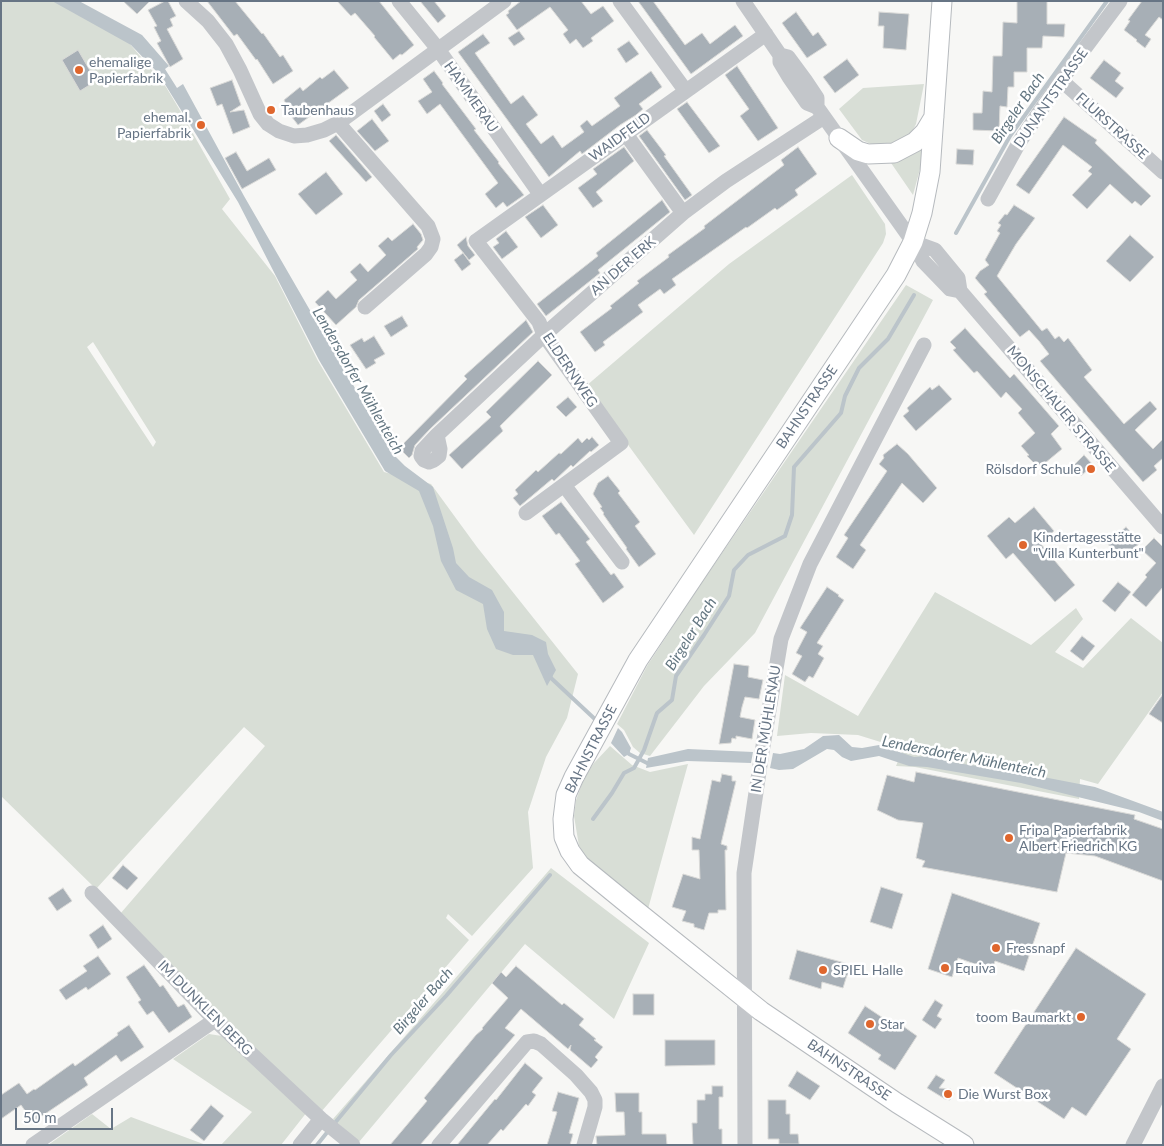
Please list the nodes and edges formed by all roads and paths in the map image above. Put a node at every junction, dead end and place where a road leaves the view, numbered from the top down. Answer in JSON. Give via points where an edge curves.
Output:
{"nodes":[{"id":1,"x":186,"y":1,"type":"edge"},
{"id":2,"x":399,"y":1,"type":"edge"},
{"id":3,"x":504,"y":1,"type":"edge"},
{"id":4,"x":620,"y":1,"type":"edge"},
{"id":5,"x":743,"y":1,"type":"edge"},
{"id":6,"x":942,"y":1,"type":"edge"},
{"id":7,"x":1120,"y":1,"type":"edge"},
{"id":8,"x":766,"y":34,"type":"junction"},
{"id":9,"x":438,"y":49,"type":"junction"},
{"id":10,"x":1061,"y":80,"type":"junction"},
{"id":11,"x":685,"y":90,"type":"junction"},
{"id":12,"x":820,"y":112,"type":"junction"},
{"id":13,"x":934,"y":116,"type":"junction"},
{"id":14,"x":338,"y":123,"type":"junction"},
{"id":15,"x":625,"y":133,"type":"junction"},
{"id":16,"x":839,"y":138,"type":"junction"},
{"id":17,"x":1163,"y":172,"type":"edge"},
{"id":18,"x":540,"y":194,"type":"junction"},
{"id":19,"x":988,"y":199,"type":"dead end"},
{"id":20,"x":683,"y":213,"type":"junction"},
{"id":21,"x":476,"y":241,"type":"joint"},
{"id":22,"x":913,"y":242,"type":"junction"},
{"id":23,"x":365,"y":307,"type":"dead end"},
{"id":24,"x":544,"y":336,"type":"junction"},
{"id":25,"x":924,"y":345,"type":"dead end"},
{"id":26,"x":436,"y":435,"type":"dead end"},
{"id":27,"x":564,"y":485,"type":"junction"},
{"id":28,"x":526,"y":513,"type":"dead end"},
{"id":29,"x":1163,"y":527,"type":"edge"},
{"id":30,"x":622,"y":562,"type":"dead end"},
{"id":31,"x":92,"y":893,"type":"dead end"},
{"id":32,"x":745,"y":1000,"type":"junction"},
{"id":33,"x":215,"y":1020,"type":"junction"},
{"id":34,"x":1163,"y":1086,"type":"edge"},
{"id":35,"x":328,"y":1125,"type":"junction"},
{"id":36,"x":33,"y":1145,"type":"edge"},
{"id":37,"x":300,"y":1145,"type":"edge"},
{"id":38,"x":353,"y":1145,"type":"edge"},
{"id":39,"x":439,"y":1145,"type":"edge"},
{"id":40,"x":584,"y":1145,"type":"edge"},
{"id":41,"x":745,"y":1145,"type":"edge"},
{"id":42,"x":964,"y":1145,"type":"edge"},
{"id":43,"x":1133,"y":1145,"type":"edge"}],
"edges":[{"from":1,"to":14,"type":"street","via":[[226,44],[268,124],[294,136],[324,130]]},
{"from":2,"to":9,"type":"street","name":"HAMMERAU"},
{"from":3,"to":9,"type":"street"},
{"from":4,"to":11,"type":"street"},
{"from":5,"to":8,"type":"street"},
{"from":6,"to":13,"type":"main road","name":"BAHNSTRASSE"},
{"from":7,"to":10,"type":"street","name":"DUNANTSTRASSE"},
{"from":8,"to":11,"type":"street","name":"WAIDFELD"},
{"from":8,"to":12,"type":"street","via":[[780,55],[788,57],[805,80],[817,98]]},
{"from":9,"to":14,"type":"street"},
{"from":9,"to":18,"type":"street","name":"HAMMERAU"},
{"from":10,"to":17,"type":"street","name":"FLURSTRASSE"},
{"from":10,"to":19,"type":"street","name":"DUNANTSTRASSE","via":[[1020,141]]},
{"from":11,"to":15,"type":"street","name":"WAIDFELD"},
{"from":12,"to":16,"type":"street"},
{"from":12,"to":20,"type":"street","name":"AN DER ERK"},
{"from":13,"to":16,"type":"main road","via":[[915,142],[894,153],[868,154]]},
{"from":13,"to":22,"type":"main road","name":"BAHNSTRASSE","via":[[927,192]]},
{"from":14,"to":23,"type":"street","via":[[428,226],[432,239],[426,254]]},
{"from":15,"to":18,"type":"street","name":"WAIDFELD"},
{"from":15,"to":20,"type":"street"},
{"from":16,"to":22,"type":"street"},
{"from":18,"to":21,"type":"street","name":"WAIDFELD"},
{"from":20,"to":24,"type":"street","name":"AN DER ERK"},
{"from":21,"to":24,"type":"street","name":"ELDERNWEG","via":[[539,322]]},
{"from":22,"to":29,"type":"street","name":"MONSCHAUER STRASSE","via":[[935,250],[958,278],[960,291]]},
{"from":22,"to":32,"type":"main road","name":"BAHNSTRASSE","via":[[890,283],[638,660],[566,796],[564,837],[580,865]]},
{"from":24,"to":26,"type":"street","name":"AN DER ERK"},
{"from":24,"to":27,"type":"street","name":"ELDERNWEG","via":[[621,443]]},
{"from":25,"to":32,"type":"street","name":"IN DER MÜHLENAU","via":[[821,542],[781,639],[744,873]]},
{"from":27,"to":28,"type":"street","name":"ELDERNWEG"},
{"from":27,"to":30,"type":"street"},
{"from":31,"to":33,"type":"street","name":"IM DUNKLEN BERG"},
{"from":32,"to":41,"type":"street","name":"IN DER MÜHLENAU"},
{"from":32,"to":42,"type":"main road","name":"BAHNSTRASSE"},
{"from":33,"to":35,"type":"street","name":"IM DUNKLEN BERG"},
{"from":33,"to":36,"type":"street"},
{"from":34,"to":43,"type":"street"},
{"from":35,"to":37,"type":"street"},
{"from":35,"to":38,"type":"street","name":"IM DUNKLEN BERG"},
{"from":39,"to":40,"type":"street","via":[[527,1042],[534,1040],[569,1068],[591,1092],[595,1107]]}]}
